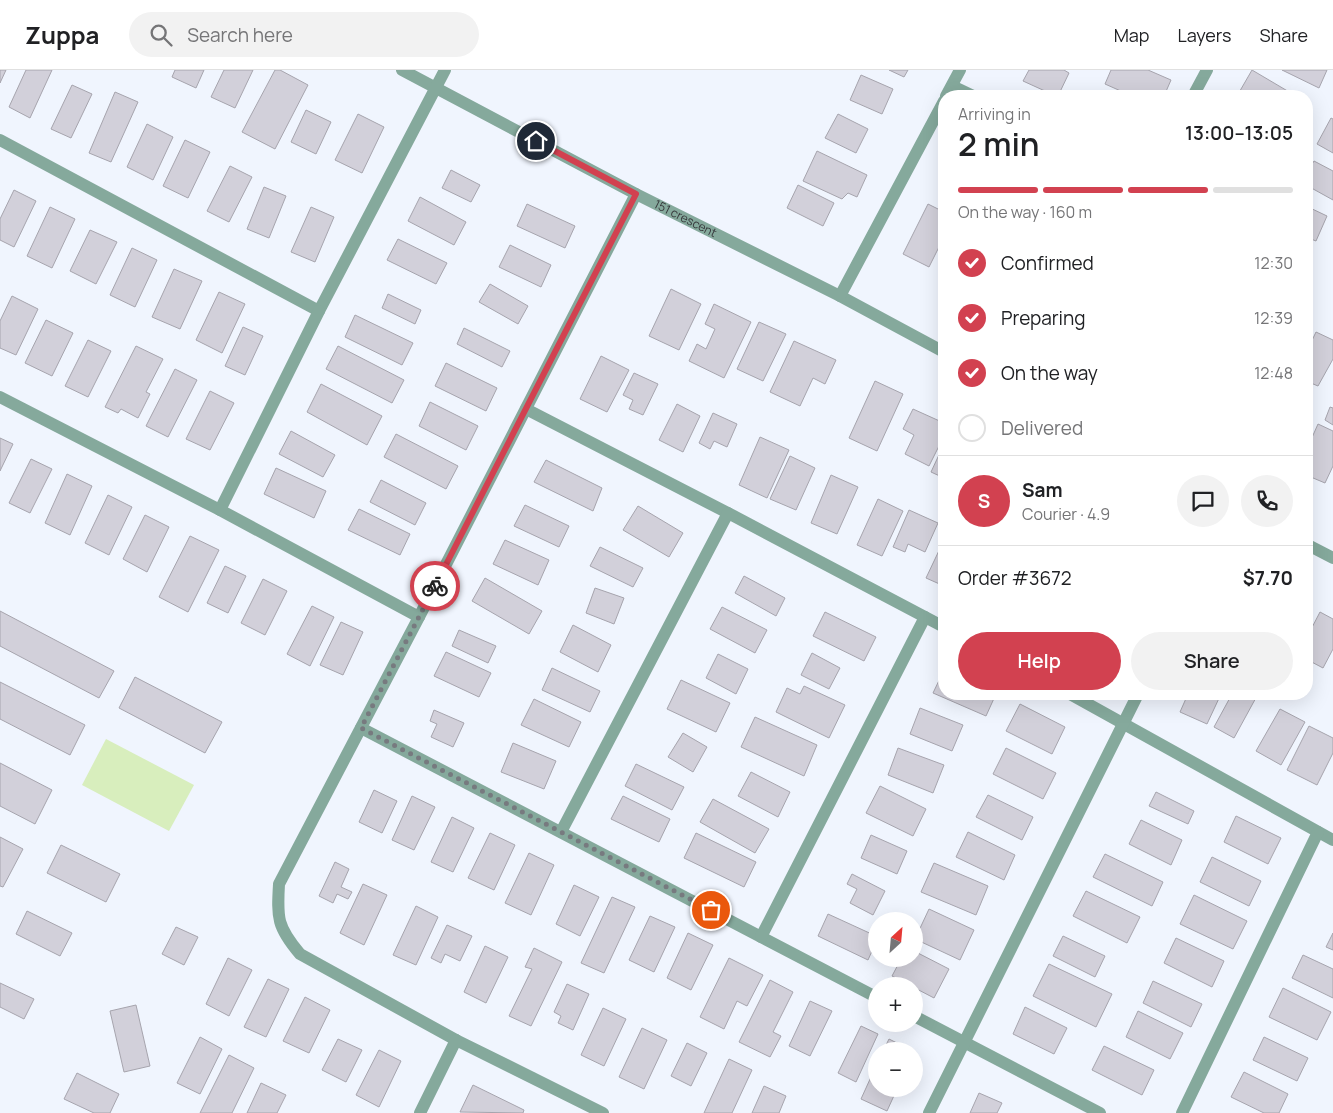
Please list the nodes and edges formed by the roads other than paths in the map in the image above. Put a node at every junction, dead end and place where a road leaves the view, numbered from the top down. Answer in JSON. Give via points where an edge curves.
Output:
{"nodes":[{"id":1,"x":402,"y":70,"type":"edge"},
{"id":2,"x":445,"y":70,"type":"edge"},
{"id":3,"x":960,"y":70,"type":"edge"},
{"id":4,"x":1207,"y":70,"type":"edge"},
{"id":5,"x":436,"y":87,"type":"junction"},
{"id":6,"x":950,"y":90,"type":"edge"},
{"id":7,"x":1196,"y":90,"type":"edge"},
{"id":8,"x":938,"y":111,"type":"edge"},
{"id":9,"x":0,"y":140,"type":"edge"},
{"id":10,"x":636,"y":194,"type":"junction"},
{"id":11,"x":840,"y":296,"type":"junction"},
{"id":12,"x":319,"y":311,"type":"junction"},
{"id":13,"x":938,"y":349,"type":"edge"},
{"id":14,"x":0,"y":397,"type":"edge"},
{"id":15,"x":526,"y":410,"type":"junction"},
{"id":16,"x":220,"y":510,"type":"junction"},
{"id":17,"x":728,"y":513,"type":"junction"},
{"id":18,"x":1313,"y":548,"type":"edge"},
{"id":19,"x":1333,"y":558,"type":"edge"},
{"id":20,"x":419,"y":617,"type":"junction"},
{"id":21,"x":925,"y":618,"type":"junction"},
{"id":22,"x":938,"y":624,"type":"edge"},
{"id":23,"x":1082,"y":700,"type":"edge"},
{"id":24,"x":1135,"y":700,"type":"edge"},
{"id":25,"x":1124,"y":722,"type":"junction"},
{"id":26,"x":361,"y":728,"type":"junction"},
{"id":27,"x":561,"y":832,"type":"junction"},
{"id":28,"x":1318,"y":832,"type":"junction"},
{"id":29,"x":1333,"y":840,"type":"edge"},
{"id":30,"x":761,"y":936,"type":"junction"},
{"id":31,"x":868,"y":992,"type":"edge"},
{"id":32,"x":923,"y":1021,"type":"edge"},
{"id":33,"x":456,"y":1040,"type":"junction"},
{"id":34,"x":965,"y":1043,"type":"junction"},
{"id":35,"x":420,"y":1113,"type":"edge"},
{"id":36,"x":603,"y":1113,"type":"edge"},
{"id":37,"x":929,"y":1113,"type":"edge"},
{"id":38,"x":1100,"y":1113,"type":"edge"},
{"id":39,"x":1182,"y":1113,"type":"edge"}],
"edges":[{"from":1,"to":5,"type":"street","name":"151 crescent"},
{"from":2,"to":5,"type":"street"},
{"from":3,"to":6,"type":"street"},
{"from":4,"to":7,"type":"street"},
{"from":5,"to":10,"type":"street","name":"151 crescent"},
{"from":5,"to":12,"type":"street"},
{"from":8,"to":11,"type":"street"},
{"from":9,"to":12,"type":"street"},
{"from":10,"to":11,"type":"street","name":"151 crescent"},
{"from":10,"to":15,"type":"street"},
{"from":11,"to":13,"type":"street","name":"151 crescent"},
{"from":12,"to":16,"type":"street"},
{"from":14,"to":16,"type":"street"},
{"from":15,"to":17,"type":"street"},
{"from":15,"to":20,"type":"street"},
{"from":16,"to":20,"type":"street"},
{"from":17,"to":21,"type":"street"},
{"from":17,"to":27,"type":"street"},
{"from":18,"to":19,"type":"street"},
{"from":20,"to":26,"type":"street"},
{"from":21,"to":22,"type":"street"},
{"from":21,"to":30,"type":"street"},
{"from":23,"to":25,"type":"street"},
{"from":24,"to":25,"type":"street"},
{"from":25,"to":28,"type":"street"},
{"from":25,"to":34,"type":"street"},
{"from":26,"to":27,"type":"street"},
{"from":26,"to":33,"type":"street","via":[[279,884],[277,912],[284,935],[300,954]]},
{"from":27,"to":30,"type":"street"},
{"from":28,"to":29,"type":"street"},
{"from":28,"to":39,"type":"street"},
{"from":30,"to":31,"type":"street"},
{"from":32,"to":34,"type":"street"},
{"from":33,"to":35,"type":"street"},
{"from":33,"to":36,"type":"street"},
{"from":34,"to":37,"type":"street"},
{"from":34,"to":38,"type":"street"}]}
